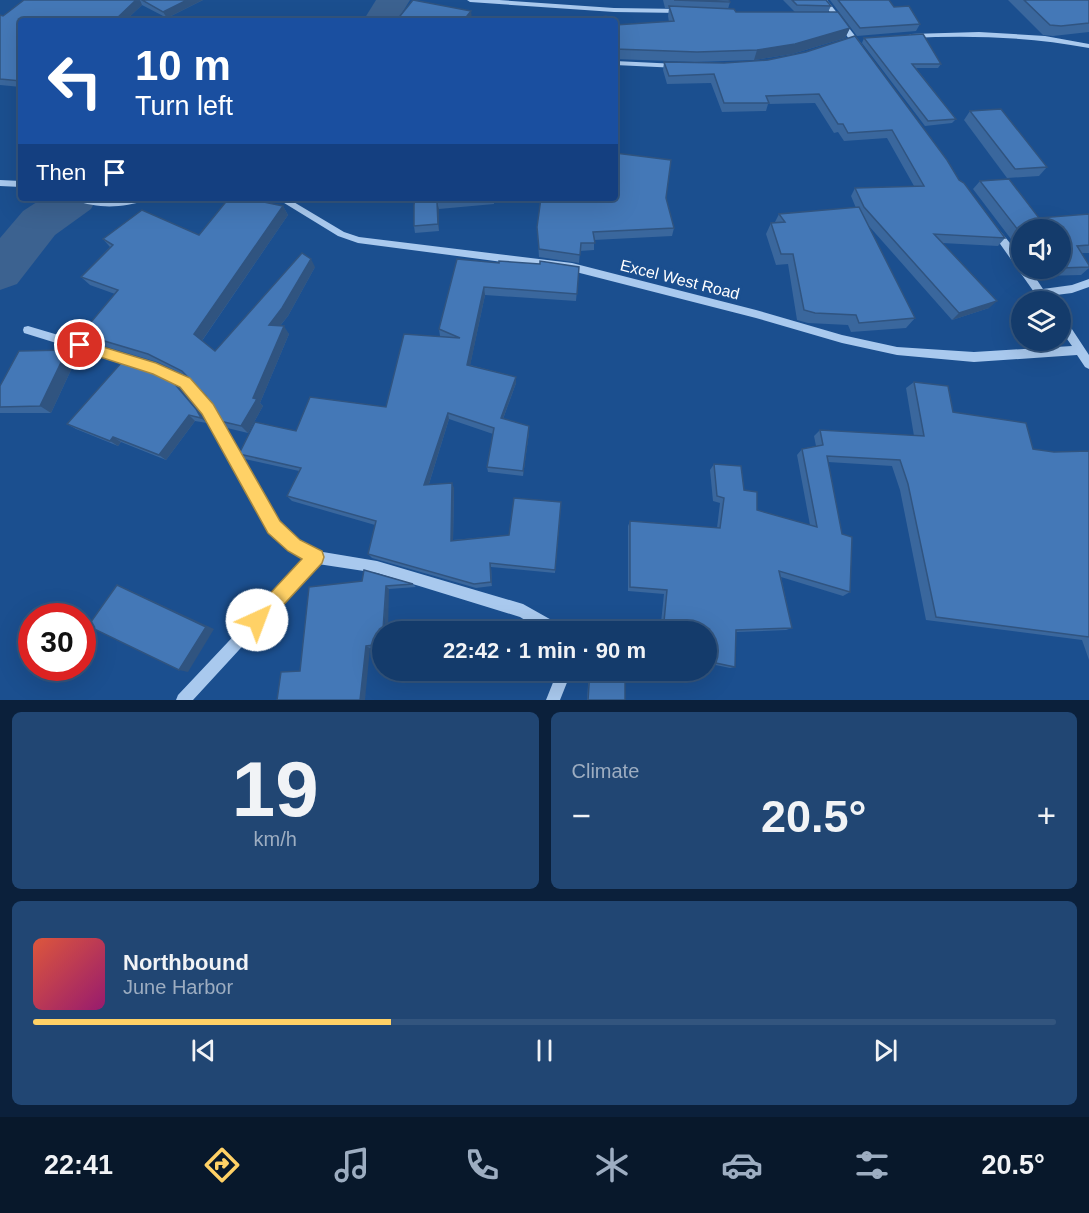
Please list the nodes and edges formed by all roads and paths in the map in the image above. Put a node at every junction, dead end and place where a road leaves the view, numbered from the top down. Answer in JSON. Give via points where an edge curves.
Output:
{"nodes":[{"id":1,"x":470,"y":0,"type":"edge"},
{"id":2,"x":824,"y":0,"type":"edge"},
{"id":3,"x":693,"y":12,"type":"edge"},
{"id":4,"x":827,"y":17,"type":"edge"},
{"id":5,"x":838,"y":18,"type":"junction"},
{"id":6,"x":902,"y":37,"type":"edge"},
{"id":7,"x":866,"y":39,"type":"edge"},
{"id":8,"x":855,"y":40,"type":"junction"},
{"id":9,"x":843,"y":42,"type":"edge"},
{"id":10,"x":1089,"y":46,"type":"edge"},
{"id":11,"x":865,"y":54,"type":"edge"},
{"id":12,"x":618,"y":63,"type":"edge"},
{"id":13,"x":686,"y":67,"type":"edge"},
{"id":14,"x":0,"y":183,"type":"edge"},
{"id":15,"x":18,"y":184,"type":"edge"},
{"id":16,"x":85,"y":201,"type":"edge"},
{"id":17,"x":134,"y":201,"type":"edge"},
{"id":18,"x":285,"y":201,"type":"edge"},
{"id":19,"x":987,"y":220,"type":"edge"},
{"id":20,"x":1011,"y":252,"type":"edge"},
{"id":21,"x":1031,"y":279,"type":"edge"},
{"id":22,"x":1089,"y":283,"type":"edge"},
{"id":23,"x":1040,"y":291,"type":"edge"},
{"id":24,"x":1065,"y":291,"type":"edge"},
{"id":25,"x":28,"y":330,"type":"dead end"},
{"id":26,"x":1071,"y":336,"type":"edge"},
{"id":27,"x":1081,"y":350,"type":"junction"},
{"id":28,"x":1089,"y":364,"type":"edge"},
{"id":29,"x":316,"y":557,"type":"junction"},
{"id":30,"x":540,"y":621,"type":"edge"},
{"id":31,"x":561,"y":681,"type":"edge"},
{"id":32,"x":183,"y":700,"type":"edge"},
{"id":33,"x":553,"y":700,"type":"edge"}],
"edges":[{"from":1,"to":3,"type":"street"},
{"from":2,"to":5,"type":"street"},
{"from":4,"to":5,"type":"street"},
{"from":5,"to":8,"type":"street"},
{"from":6,"to":10,"type":"street","via":[[996,33]]},
{"from":7,"to":8,"type":"street"},
{"from":8,"to":9,"type":"street"},
{"from":8,"to":11,"type":"street"},
{"from":12,"to":13,"type":"street"},
{"from":14,"to":15,"type":"street"},
{"from":16,"to":17,"type":"street","via":[[119,205]]},
{"from":18,"to":27,"type":"street","name":"Excel West Road","via":[[340,234],[358,240],[572,267],[897,351],[974,357]]},
{"from":19,"to":20,"type":"street"},
{"from":21,"to":23,"type":"street"},
{"from":22,"to":24,"type":"street"},
{"from":25,"to":29,"type":"street","via":[[156,369],[185,383],[208,409],[274,527],[294,546]]},
{"from":26,"to":27,"type":"street"},
{"from":27,"to":28,"type":"street"},
{"from":29,"to":30,"type":"street","via":[[377,567],[523,611]]},
{"from":29,"to":32,"type":"street"},
{"from":31,"to":33,"type":"street"}]}
